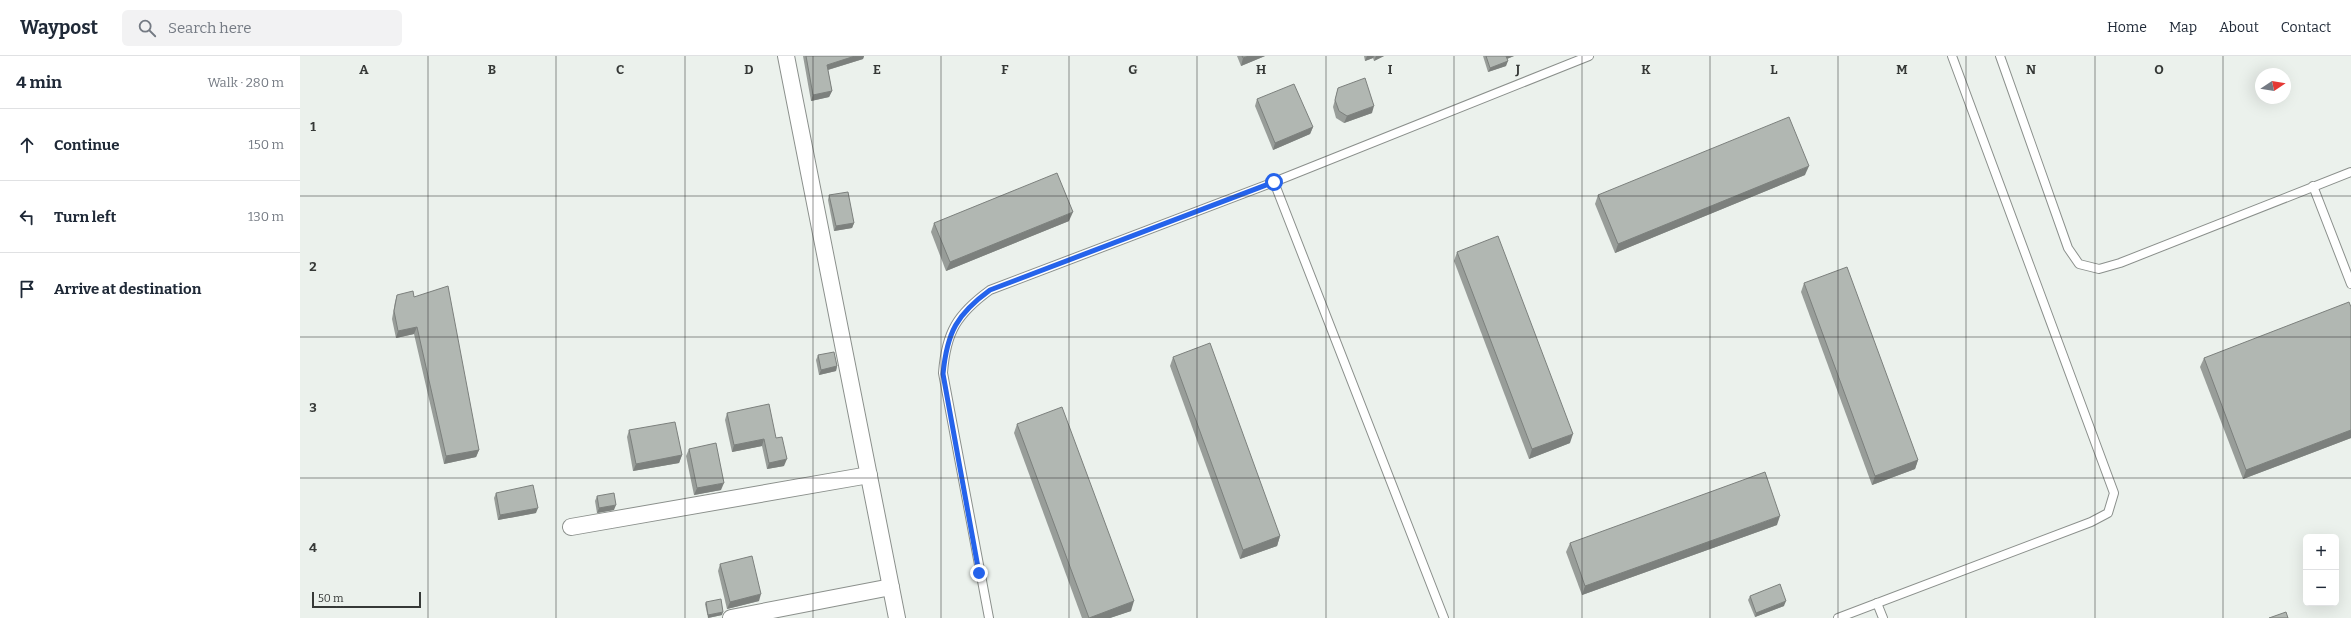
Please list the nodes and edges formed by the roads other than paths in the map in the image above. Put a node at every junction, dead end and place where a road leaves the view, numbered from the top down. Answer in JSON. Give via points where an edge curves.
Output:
{"nodes":[{"id":1,"x":786,"y":56,"type":"edge"},
{"id":2,"x":1589,"y":56,"type":"edge"},
{"id":3,"x":1952,"y":56,"type":"edge"},
{"id":4,"x":2000,"y":56,"type":"edge"},
{"id":5,"x":2351,"y":172,"type":"edge"},
{"id":6,"x":1274,"y":182,"type":"junction"},
{"id":7,"x":2313,"y":186,"type":"junction"},
{"id":8,"x":2351,"y":284,"type":"edge"},
{"id":9,"x":869,"y":475,"type":"junction"},
{"id":10,"x":571,"y":527,"type":"dead end"},
{"id":11,"x":891,"y":587,"type":"junction"},
{"id":12,"x":1877,"y":603,"type":"junction"},
{"id":13,"x":730,"y":618,"type":"edge"},
{"id":14,"x":897,"y":618,"type":"edge"},
{"id":15,"x":989,"y":618,"type":"edge"},
{"id":16,"x":1444,"y":618,"type":"edge"},
{"id":17,"x":1838,"y":618,"type":"edge"},
{"id":18,"x":1883,"y":618,"type":"edge"}],
"edges":[{"from":1,"to":9,"type":"street"},
{"from":2,"to":6,"type":"lane"},
{"from":3,"to":12,"type":"lane","via":[[2114,493],[2108,512],[2091,522]]},
{"from":4,"to":7,"type":"lane","via":[[2068,248],[2079,264],[2099,269],[2120,263]]},
{"from":5,"to":7,"type":"lane"},
{"from":6,"to":15,"type":"lane","via":[[990,290],[968,306],[945,347],[943,374]]},
{"from":6,"to":16,"type":"lane"},
{"from":7,"to":8,"type":"lane"},
{"from":9,"to":10,"type":"street"},
{"from":9,"to":11,"type":"street"},
{"from":11,"to":13,"type":"street"},
{"from":11,"to":14,"type":"street"},
{"from":12,"to":17,"type":"lane"},
{"from":12,"to":18,"type":"lane"}]}
